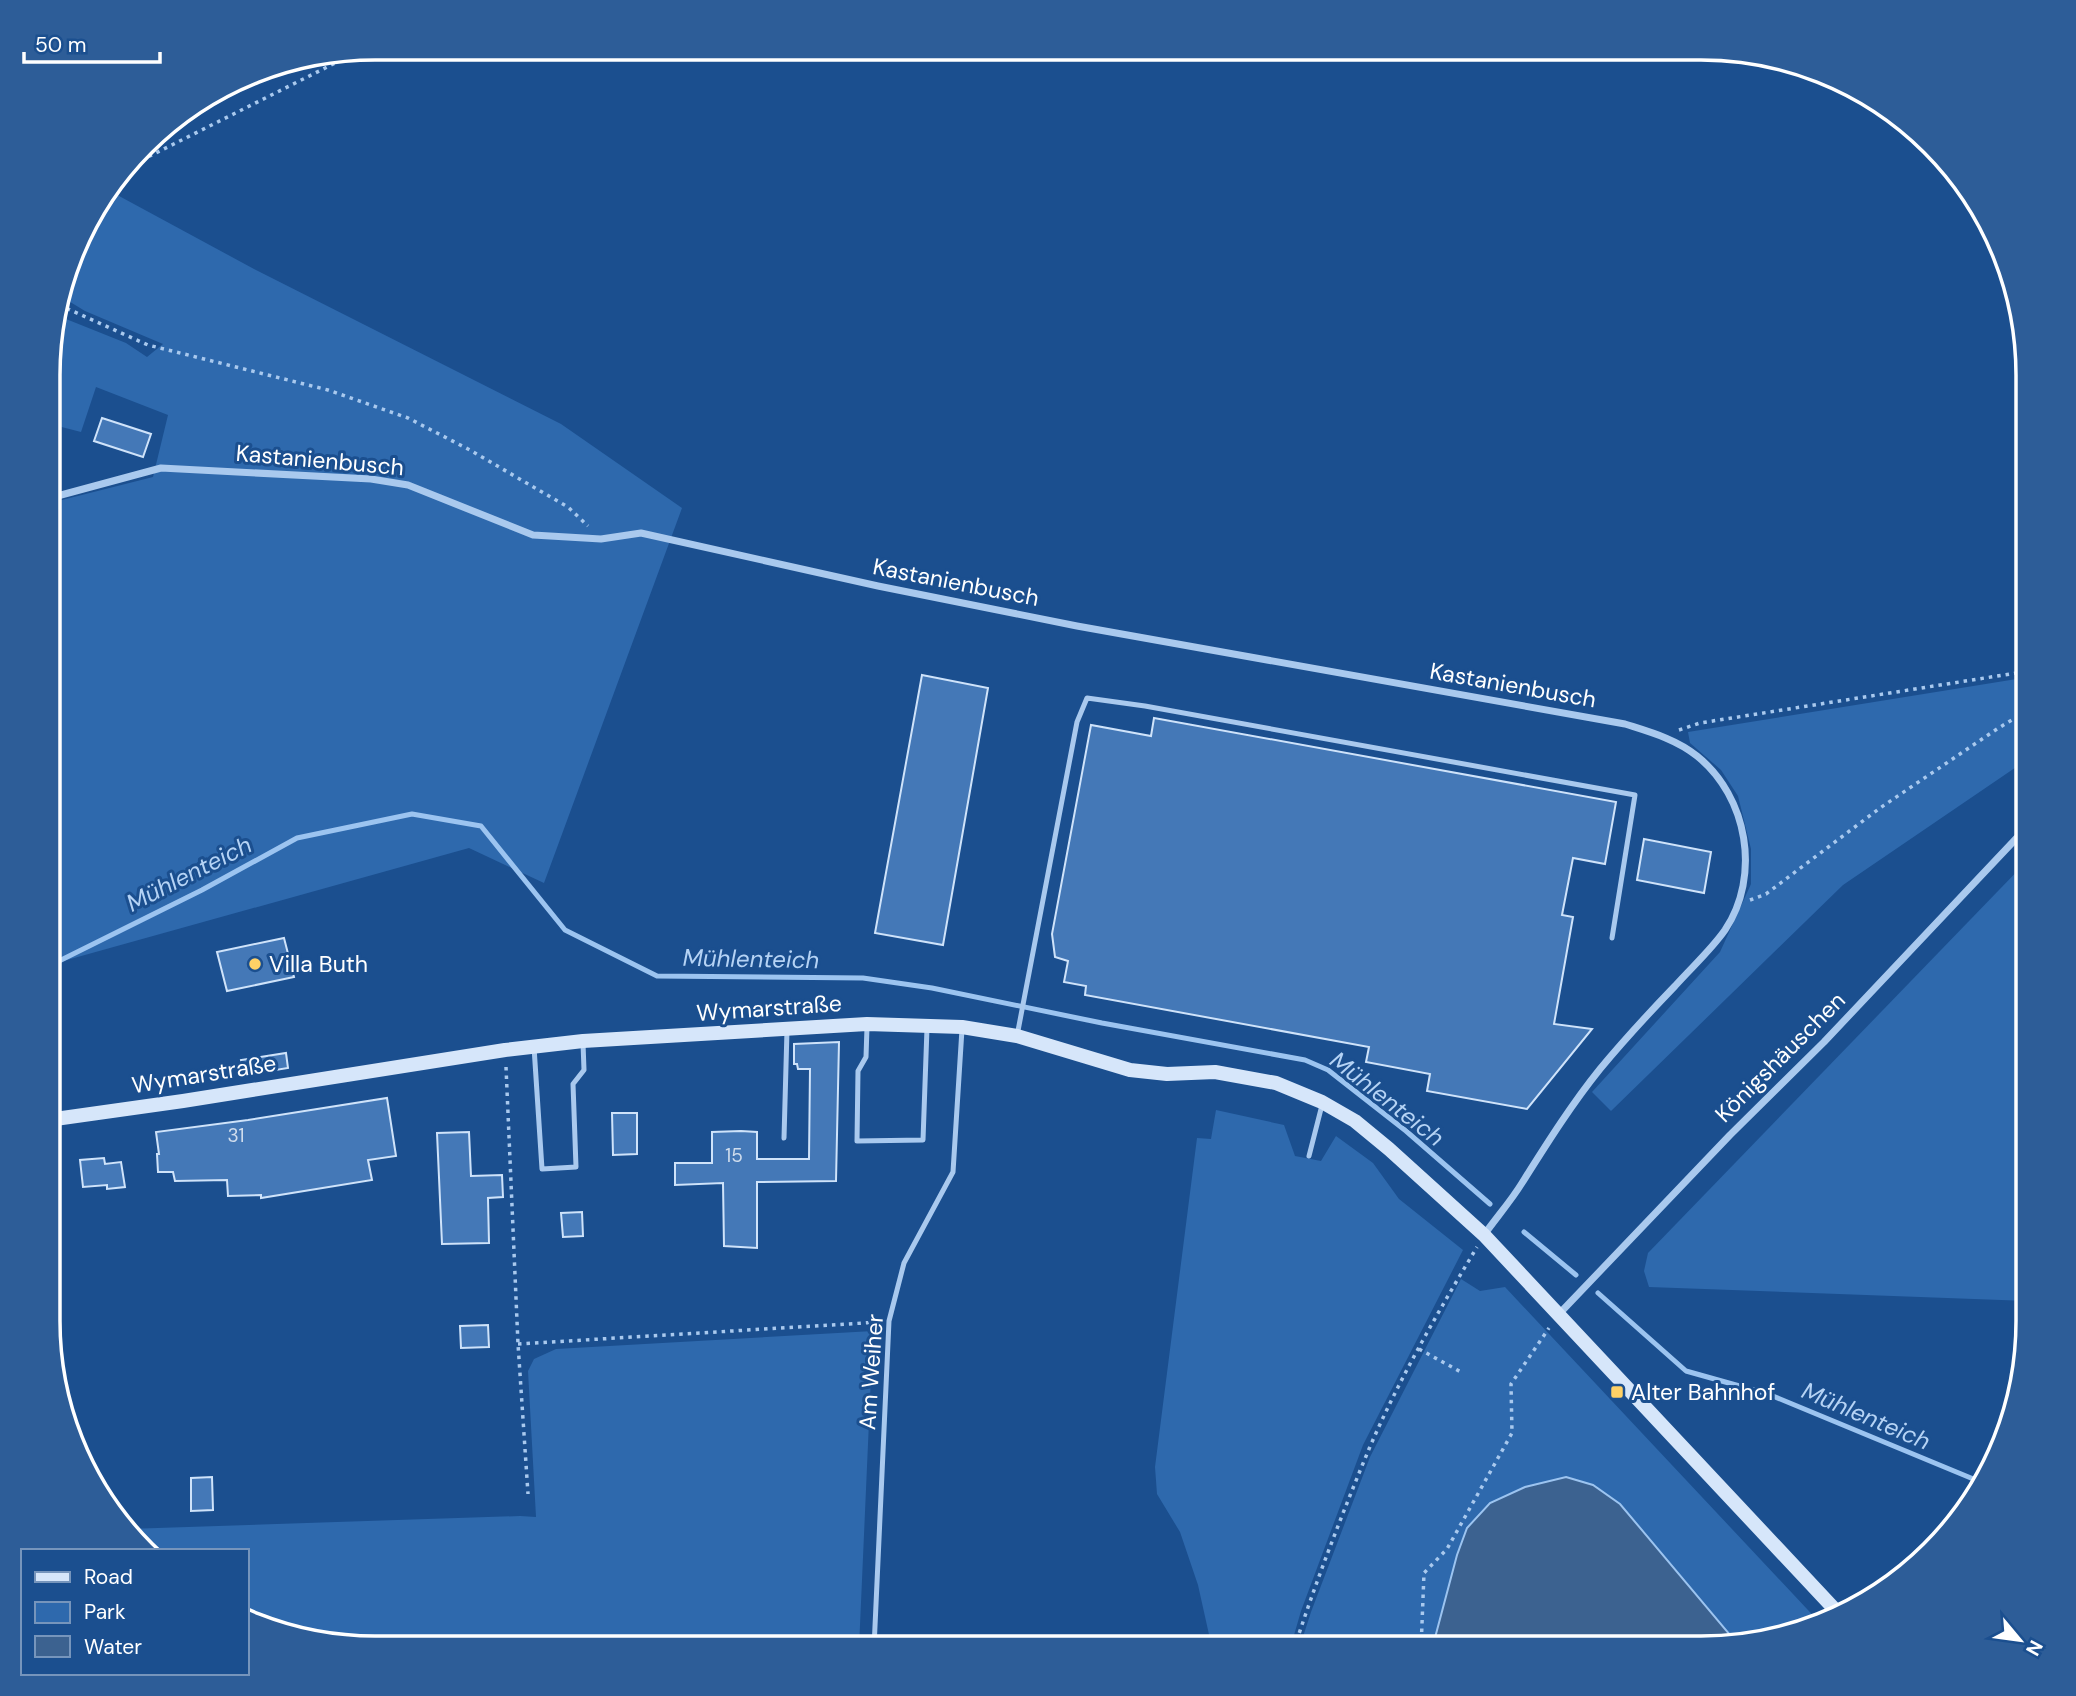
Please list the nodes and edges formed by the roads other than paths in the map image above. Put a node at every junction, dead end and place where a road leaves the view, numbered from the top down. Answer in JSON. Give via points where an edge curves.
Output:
{"nodes":[{"id":1,"x":60,"y":495,"type":"edge"},
{"id":2,"x":2016,"y":839,"type":"edge"},
{"id":3,"x":1612,"y":938,"type":"dead end"},
{"id":4,"x":867,"y":1024,"type":"junction"},
{"id":5,"x":928,"y":1026,"type":"junction"},
{"id":6,"x":962,"y":1027,"type":"junction"},
{"id":7,"x":787,"y":1030,"type":"junction"},
{"id":8,"x":1017,"y":1036,"type":"junction"},
{"id":9,"x":583,"y":1041,"type":"junction"},
{"id":10,"x":534,"y":1047,"type":"junction"},
{"id":11,"x":1322,"y":1102,"type":"junction"},
{"id":12,"x":60,"y":1118,"type":"edge"},
{"id":13,"x":784,"y":1138,"type":"dead end"},
{"id":14,"x":1310,"y":1156,"type":"dead end"},
{"id":15,"x":1484,"y":1235,"type":"junction"},
{"id":16,"x":1559,"y":1314,"type":"junction"},
{"id":17,"x":1833,"y":1607,"type":"edge"},
{"id":18,"x":875,"y":1636,"type":"edge"}],
"edges":[{"from":1,"to":15,"type":"street","name":"Kastanienbusch","via":[[161,468],[371,479],[408,485],[533,534],[601,539],[641,533],[1063,623],[1625,724],[1664,737],[1706,764],[1732,802],[1745,852],[1738,901],[1719,937],[1595,1076]]},
{"from":2,"to":16,"type":"street","name":"Königshäuschen"},
{"from":3,"to":8,"type":"lane","via":[[1636,795],[1087,698],[1077,722]]},
{"from":4,"to":5,"type":"main road","name":"Wymarstraße"},
{"from":4,"to":5,"type":"lane","via":[[866,1057],[858,1071],[857,1141],[923,1140]]},
{"from":4,"to":7,"type":"main road","name":"Wymarstraße"},
{"from":5,"to":6,"type":"main road","name":"Wymarstraße"},
{"from":6,"to":8,"type":"main road","name":"Wymarstraße"},
{"from":6,"to":18,"type":"lane","name":"Am Weiher","via":[[953,1172],[904,1263],[889,1321]]},
{"from":7,"to":9,"type":"main road","name":"Wymarstraße"},
{"from":7,"to":13,"type":"lane"},
{"from":8,"to":11,"type":"main road","name":"Wymarstraße","via":[[1130,1070],[1230,1074],[1276,1083]]},
{"from":9,"to":10,"type":"main road","name":"Wymarstraße"},
{"from":9,"to":10,"type":"lane","via":[[584,1070],[573,1084],[576,1167],[542,1169]]},
{"from":10,"to":12,"type":"main road","name":"Wymarstraße"},
{"from":11,"to":14,"type":"lane"},
{"from":11,"to":15,"type":"main road","name":"Wymarstraße","via":[[1390,1149]]},
{"from":15,"to":16,"type":"main road","name":"Wymarstraße"},
{"from":16,"to":17,"type":"main road","name":"Wymarstraße"}]}
